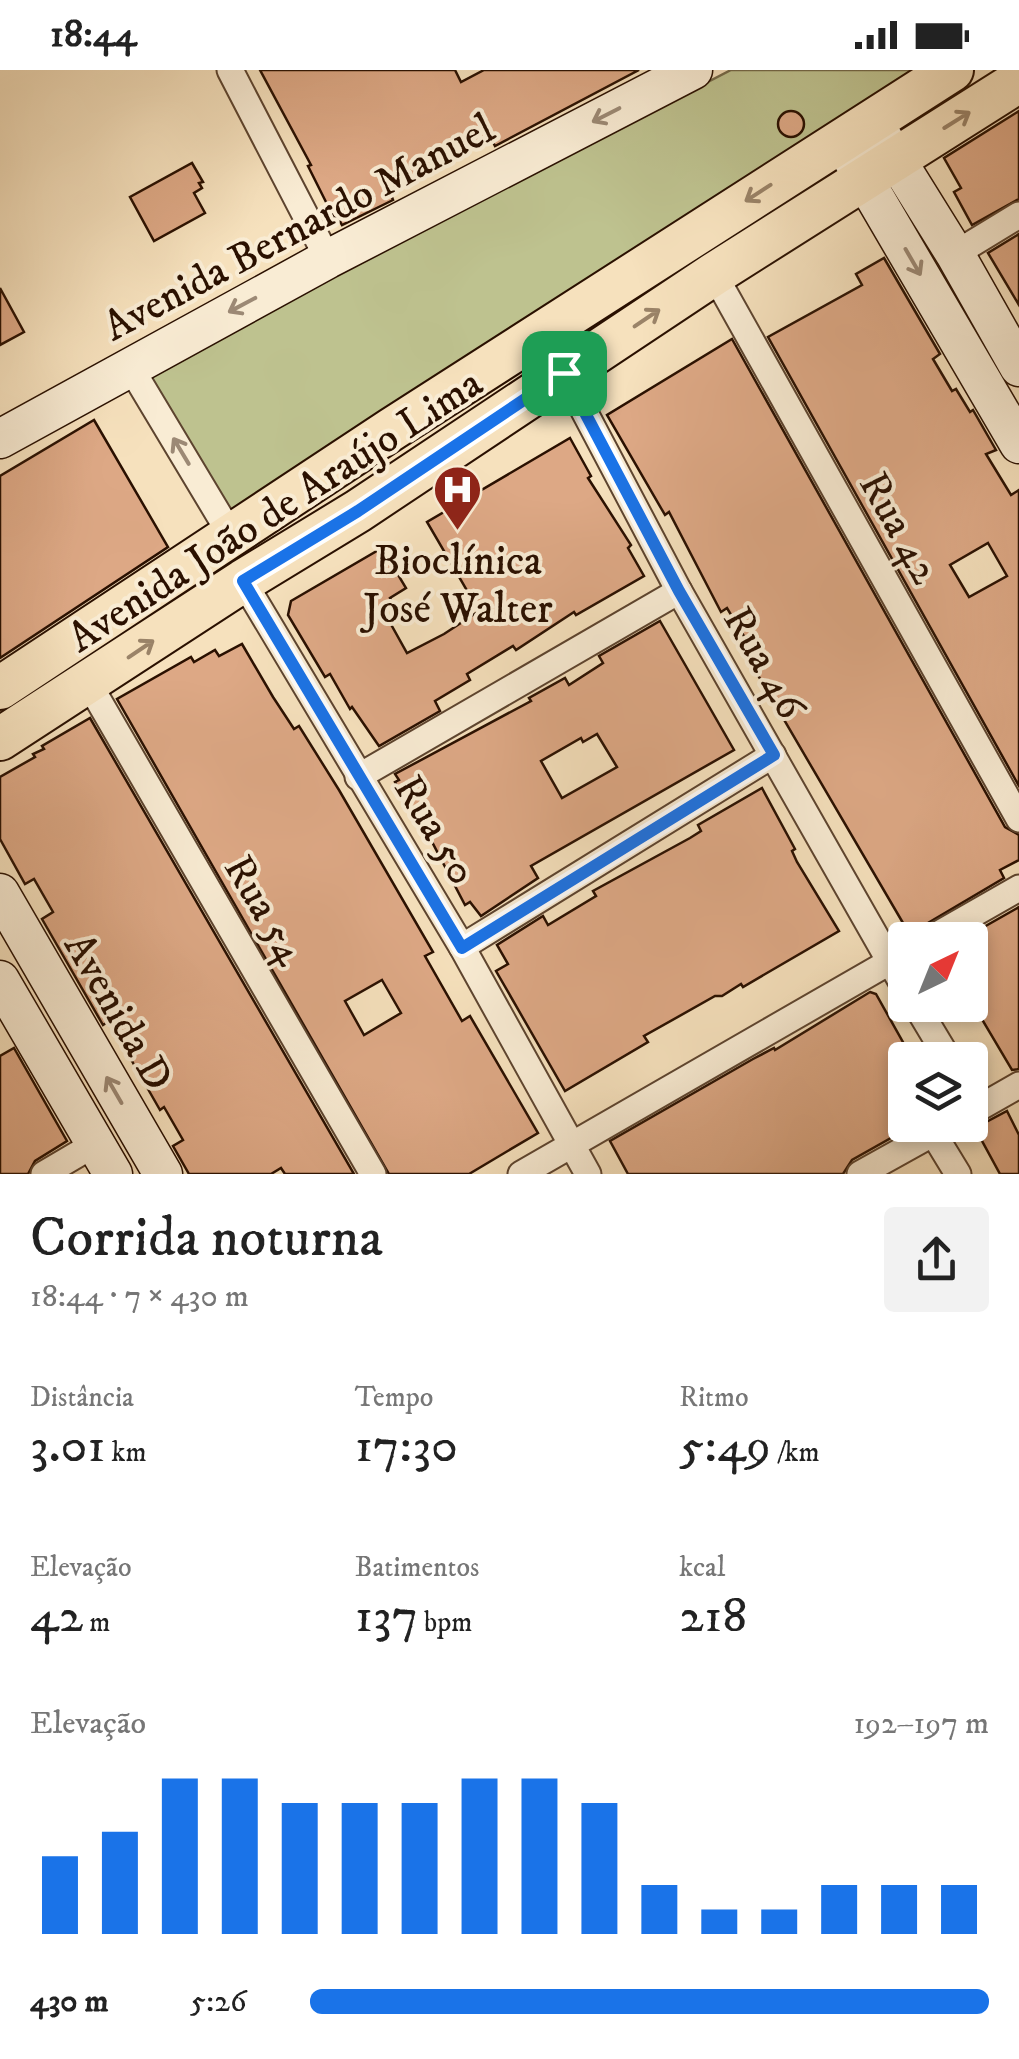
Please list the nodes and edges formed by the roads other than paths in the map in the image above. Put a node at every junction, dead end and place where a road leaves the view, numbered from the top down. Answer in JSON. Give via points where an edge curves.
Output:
{"nodes":[{"id":1,"x":230,"y":70,"type":"edge"},
{"id":2,"x":693,"y":70,"type":"edge"},
{"id":3,"x":952,"y":70,"type":"edge"},
{"id":4,"x":1019,"y":81,"type":"edge"},
{"id":5,"x":856,"y":130,"type":"junction"},
{"id":6,"x":880,"y":168,"type":"junction"},
{"id":7,"x":1019,"y":215,"type":"edge"},
{"id":8,"x":955,"y":254,"type":"junction"},
{"id":9,"x":328,"y":258,"type":"junction"},
{"id":10,"x":714,"y":274,"type":"junction"},
{"id":11,"x":129,"y":365,"type":"junction"},
{"id":12,"x":1019,"y":367,"type":"edge"},
{"id":13,"x":564,"y":373,"type":"junction"},
{"id":14,"x":0,"y":439,"type":"edge"},
{"id":15,"x":1019,"y":444,"type":"edge"},
{"id":16,"x":231,"y":535,"type":"junction"},
{"id":17,"x":243,"y":581,"type":"junction"},
{"id":18,"x":679,"y":591,"type":"junction"},
{"id":19,"x":90,"y":684,"type":"junction"},
{"id":20,"x":0,"y":688,"type":"edge"},
{"id":21,"x":0,"y":739,"type":"edge"},
{"id":22,"x":774,"y":755,"type":"junction"},
{"id":23,"x":358,"y":776,"type":"junction"},
{"id":24,"x":1019,"y":818,"type":"edge"},
{"id":25,"x":1019,"y":888,"type":"edge"},
{"id":26,"x":0,"y":893,"type":"edge"},
{"id":27,"x":960,"y":922,"type":"edge"},
{"id":28,"x":888,"y":943,"type":"edge"},
{"id":29,"x":462,"y":948,"type":"junction"},
{"id":30,"x":888,"y":963,"type":"edge"},
{"id":31,"x":3,"y":991,"type":"edge"},
{"id":32,"x":1019,"y":1085,"type":"edge"},
{"id":33,"x":988,"y":1098,"type":"edge"},
{"id":34,"x":917,"y":1142,"type":"edge"},
{"id":35,"x":945,"y":1142,"type":"edge"},
{"id":36,"x":571,"y":1144,"type":"junction"},
{"id":37,"x":104,"y":1159,"type":"edge"},
{"id":38,"x":44,"y":1174,"type":"edge"},
{"id":39,"x":163,"y":1174,"type":"edge"},
{"id":40,"x":374,"y":1174,"type":"edge"},
{"id":41,"x":521,"y":1174,"type":"edge"},
{"id":42,"x":588,"y":1174,"type":"edge"},
{"id":43,"x":860,"y":1174,"type":"edge"},
{"id":44,"x":958,"y":1174,"type":"edge"}],
"edges":[{"from":1,"to":9,"type":"street"},
{"from":2,"to":9,"type":"street","name":"Avenida Bernardo Manuel","one_way":true},
{"from":3,"to":5,"type":"main road","name":"Avenida João de Araújo Lima"},
{"from":6,"to":4,"type":"main road","name":"Avenida João de Araújo Lima","one_way":true},
{"from":5,"to":6,"type":"street"},
{"from":5,"to":16,"type":"main road","name":"Avenida João de Araújo Lima","one_way":true},
{"from":6,"to":8,"type":"street"},
{"from":6,"to":10,"type":"main road","name":"Avenida João de Araújo Lima"},
{"from":6,"to":15,"type":"street","one_way":true},
{"from":7,"to":8,"type":"street"},
{"from":8,"to":12,"type":"street"},
{"from":9,"to":11,"type":"street","name":"Avenida Bernardo Manuel","one_way":true},
{"from":13,"to":10,"type":"main road","name":"Avenida João de Araújo Lima","one_way":true},
{"from":10,"to":24,"type":"street","name":"Rua 42"},
{"from":11,"to":14,"type":"street","name":"Avenida Bernardo Manuel"},
{"from":16,"to":11,"type":"street","one_way":true},
{"from":13,"to":17,"type":"main road","name":"Avenida João de Araújo Lima"},
{"from":13,"to":18,"type":"street","name":"Rua 46"},
{"from":16,"to":20,"type":"main road","name":"Avenida João de Araújo Lima"},
{"from":19,"to":17,"type":"main road","name":"Avenida João de Araújo Lima","one_way":true},
{"from":17,"to":23,"type":"street","name":"Rua 50"},
{"from":18,"to":22,"type":"street","name":"Rua 46"},
{"from":18,"to":23,"type":"street"},
{"from":19,"to":21,"type":"main road","name":"Avenida João de Araújo Lima"},
{"from":19,"to":40,"type":"street","name":"Rua 54"},
{"from":22,"to":28,"type":"street","name":"Rua 46"},
{"from":22,"to":29,"type":"street"},
{"from":23,"to":29,"type":"street","name":"Rua 50"},
{"from":25,"to":27,"type":"street"},
{"from":39,"to":26,"type":"street","name":"Avenida D","one_way":true},
{"from":29,"to":36,"type":"street","name":"Rua 50"},
{"from":30,"to":36,"type":"street"},
{"from":31,"to":37,"type":"street","name":"Avenida D"},
{"from":32,"to":33,"type":"street"},
{"from":34,"to":43,"type":"street"},
{"from":35,"to":44,"type":"street"},
{"from":36,"to":41,"type":"street"},
{"from":36,"to":42,"type":"street","name":"Rua 50"},
{"from":37,"to":38,"type":"street"}]}
